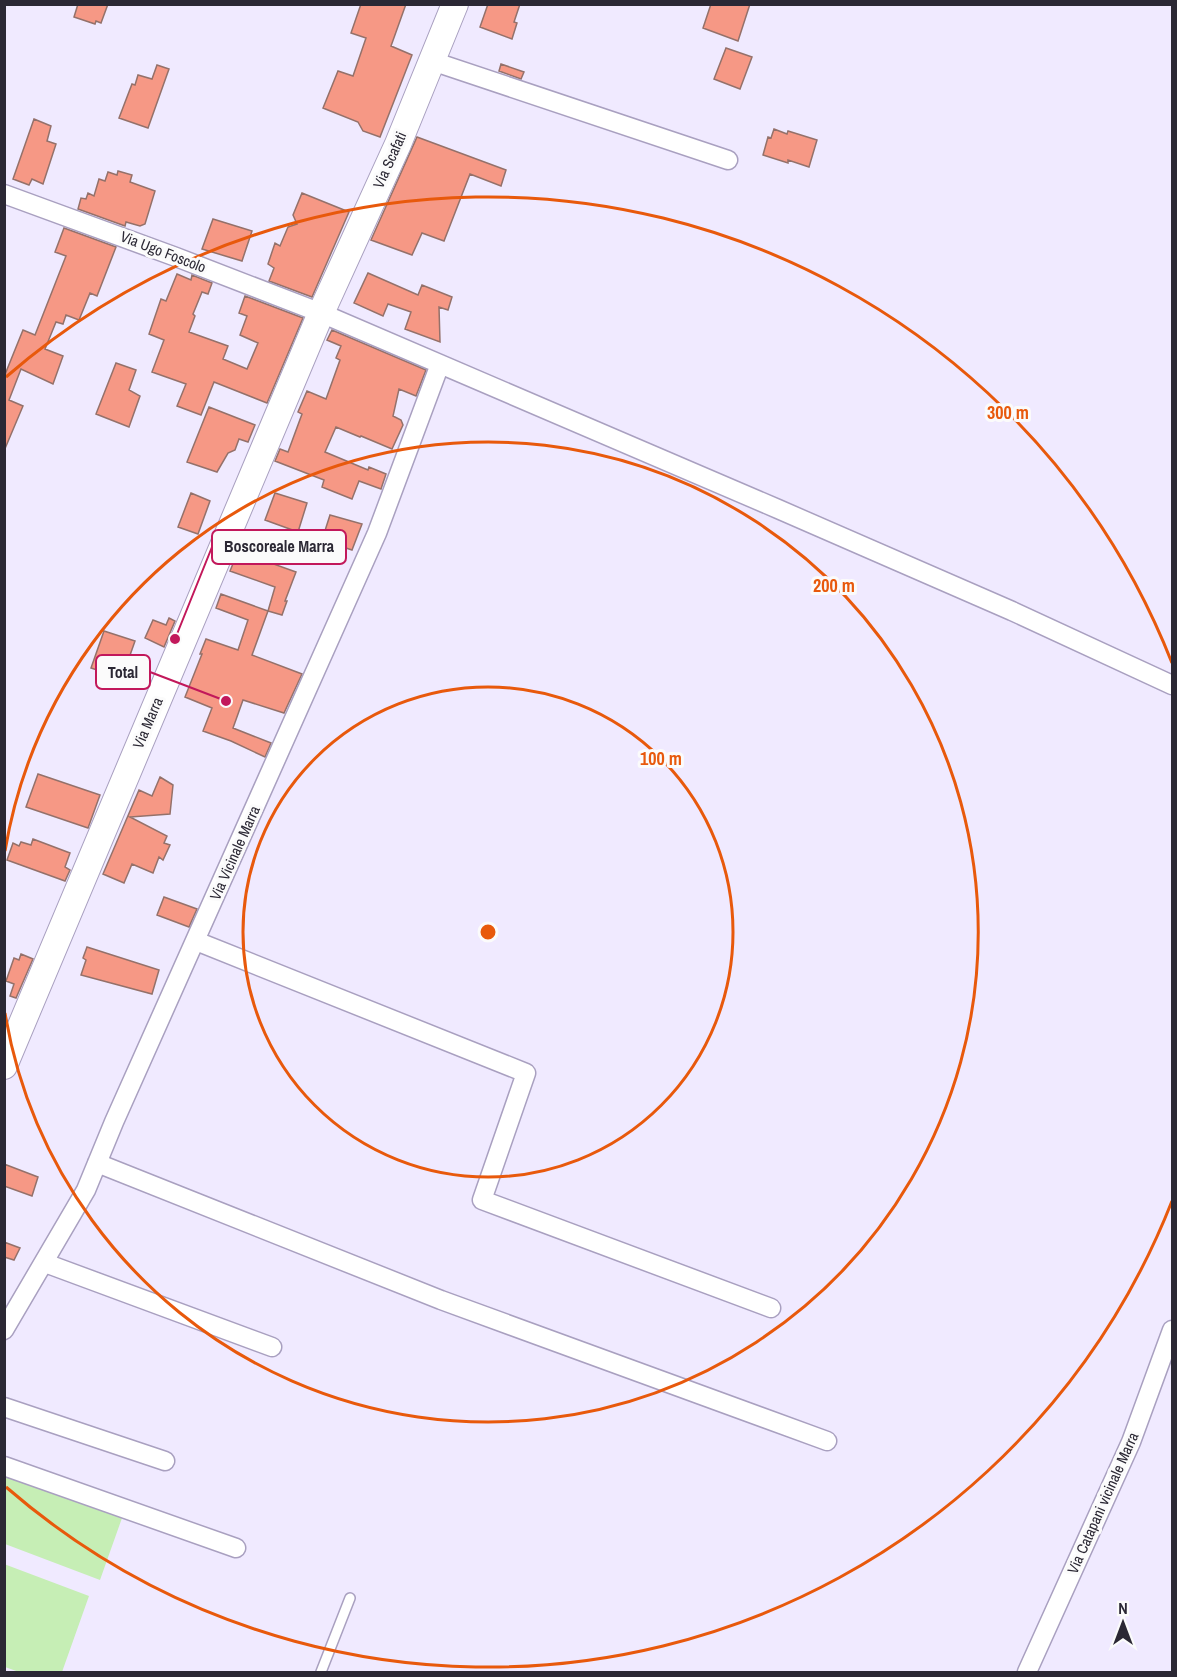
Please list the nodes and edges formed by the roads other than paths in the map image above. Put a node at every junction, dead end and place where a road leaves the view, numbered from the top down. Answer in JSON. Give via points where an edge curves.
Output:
{"nodes":[{"id":1,"x":455,"y":4,"type":"edge"},
{"id":2,"x":432,"y":61,"type":"junction"},
{"id":3,"x":728,"y":160,"type":"dead end"},
{"id":4,"x":4,"y":194,"type":"edge"},
{"id":5,"x":321,"y":313,"type":"junction"},
{"id":6,"x":440,"y":364,"type":"junction"},
{"id":7,"x":1173,"y":685,"type":"edge"},
{"id":8,"x":196,"y":941,"type":"junction"},
{"id":9,"x":4,"y":1066,"type":"edge"},
{"id":10,"x":97,"y":1163,"type":"junction"},
{"id":11,"x":45,"y":1263,"type":"junction"},
{"id":12,"x":771,"y":1308,"type":"dead end"},
{"id":13,"x":4,"y":1330,"type":"edge"},
{"id":14,"x":1173,"y":1330,"type":"edge"},
{"id":15,"x":272,"y":1347,"type":"dead end"},
{"id":16,"x":4,"y":1407,"type":"edge"},
{"id":17,"x":827,"y":1441,"type":"dead end"},
{"id":18,"x":165,"y":1461,"type":"dead end"},
{"id":19,"x":4,"y":1466,"type":"edge"},
{"id":20,"x":236,"y":1548,"type":"dead end"},
{"id":21,"x":350,"y":1598,"type":"dead end"},
{"id":22,"x":321,"y":1672,"type":"edge"},
{"id":23,"x":1027,"y":1672,"type":"edge"}],
"edges":[{"from":1,"to":2,"type":"main road","name":"Via Scafati"},
{"from":2,"to":3,"type":"street"},
{"from":2,"to":5,"type":"main road","name":"Via Scafati"},
{"from":4,"to":5,"type":"street","name":"Via Ugo Foscolo"},
{"from":5,"to":6,"type":"street","name":"Via Ugo Foscolo"},
{"from":5,"to":9,"type":"main road","name":"Via Marra"},
{"from":6,"to":7,"type":"street","name":"Via Ugo Foscolo","via":[[1012,611]]},
{"from":6,"to":8,"type":"street","name":"Via Vicinale Marra","via":[[377,533]]},
{"from":8,"to":10,"type":"street","name":"Via Vicinale Marra"},
{"from":8,"to":12,"type":"street","via":[[526,1073],[482,1200]]},
{"from":10,"to":11,"type":"street","name":"Via Vicinale Marra"},
{"from":10,"to":17,"type":"street","via":[[441,1300]]},
{"from":11,"to":13,"type":"street","name":"Via Vicinale Marra"},
{"from":11,"to":15,"type":"street"},
{"from":14,"to":23,"type":"street","name":"Via Catapani vicinale Marra","via":[[1131,1442]]},
{"from":16,"to":18,"type":"street"},
{"from":19,"to":20,"type":"street"},
{"from":21,"to":22,"type":"lane"}]}
